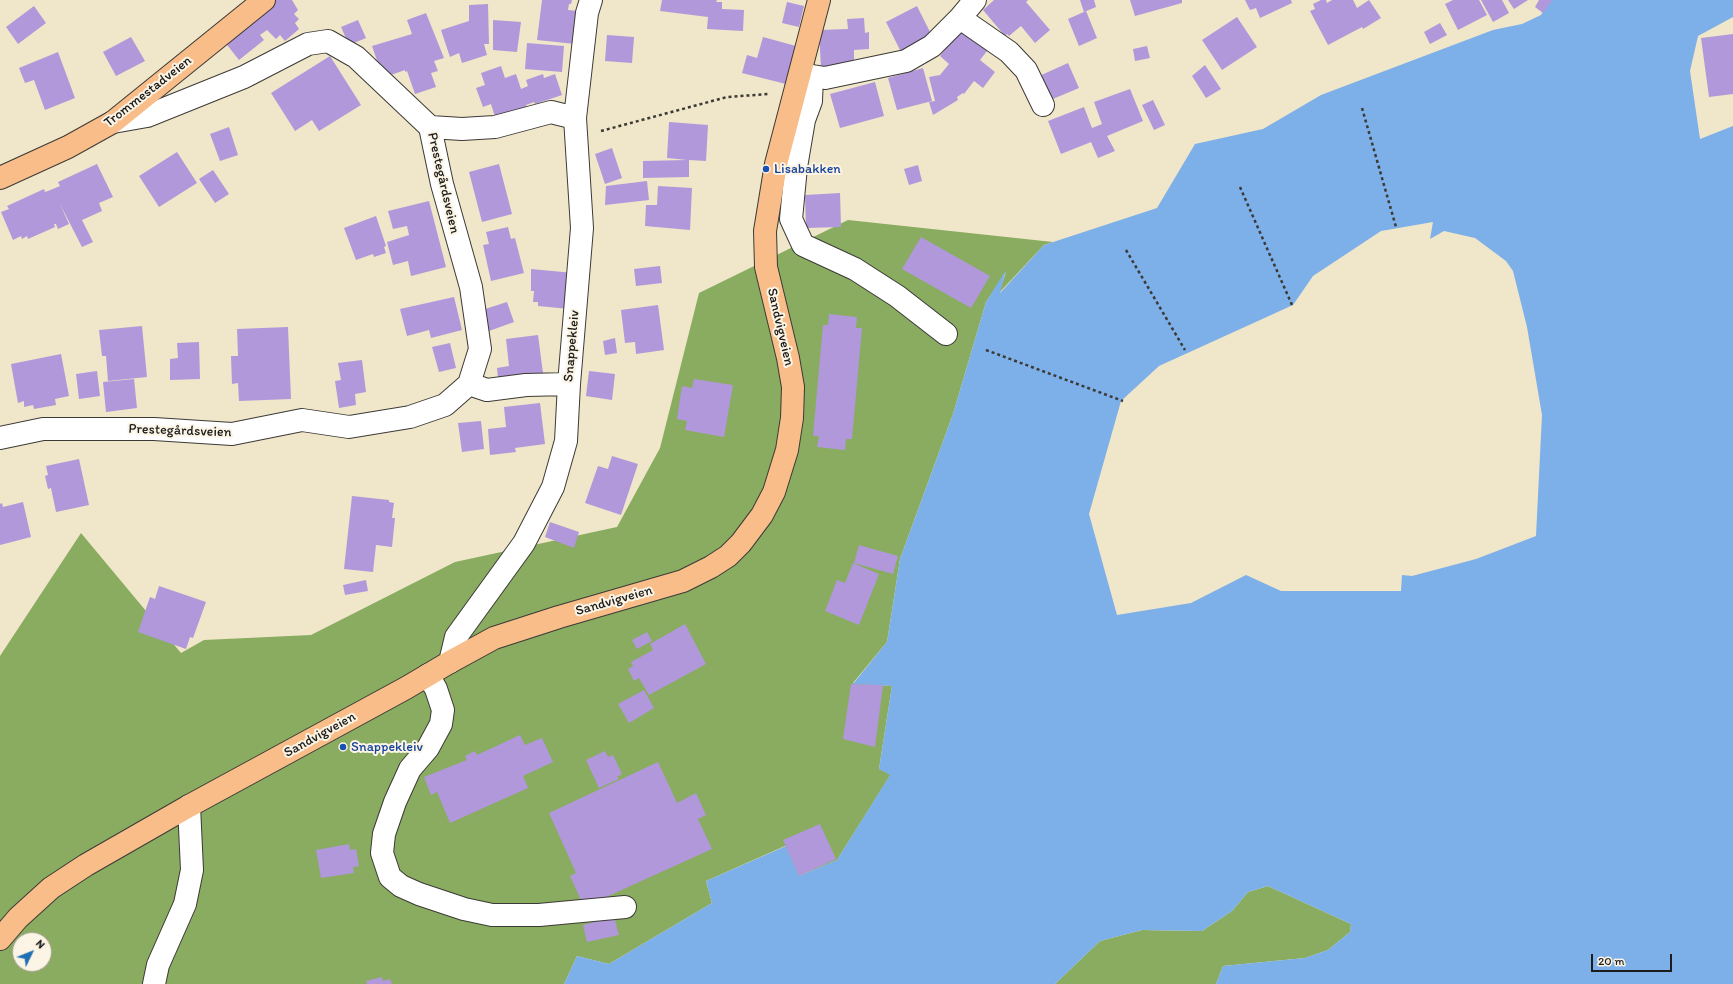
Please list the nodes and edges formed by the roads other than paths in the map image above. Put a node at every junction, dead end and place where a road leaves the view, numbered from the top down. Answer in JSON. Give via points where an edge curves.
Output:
{"nodes":[{"id":1,"x":264,"y":0,"type":"edge"},
{"id":2,"x":591,"y":0,"type":"edge"},
{"id":3,"x":819,"y":0,"type":"edge"},
{"id":4,"x":975,"y":0,"type":"edge"},
{"id":5,"x":960,"y":18,"type":"junction"},
{"id":6,"x":803,"y":80,"type":"junction"},
{"id":7,"x":1043,"y":105,"type":"dead end"},
{"id":8,"x":113,"y":122,"type":"junction"},
{"id":9,"x":576,"y":126,"type":"junction"},
{"id":10,"x":430,"y":127,"type":"junction"},
{"id":11,"x":0,"y":178,"type":"edge"},
{"id":12,"x":946,"y":334,"type":"dead end"},
{"id":13,"x":469,"y":384,"type":"junction"},
{"id":14,"x":569,"y":384,"type":"junction"},
{"id":15,"x":0,"y":438,"type":"edge"},
{"id":16,"x":450,"y":662,"type":"junction"},
{"id":17,"x":428,"y":675,"type":"junction"},
{"id":18,"x":189,"y":806,"type":"junction"},
{"id":19,"x":625,"y":907,"type":"dead end"},
{"id":20,"x":0,"y":939,"type":"edge"},
{"id":21,"x":154,"y":984,"type":"edge"}],
"edges":[{"from":1,"to":8,"type":"main road","name":"Trommestadveien"},
{"from":2,"to":9,"type":"street","name":"Snappekleiv","via":[[587,13]]},
{"from":3,"to":6,"type":"main road","name":"Sandvigveien"},
{"from":4,"to":5,"type":"street"},
{"from":5,"to":6,"type":"street","via":[[932,46],[906,61],[825,78]]},
{"from":5,"to":7,"type":"street","via":[[1009,52],[1026,70]]},
{"from":6,"to":12,"type":"street","via":[[811,101],[804,120],[796,167],[791,219],[803,245],[855,269],[897,296]]},
{"from":6,"to":16,"type":"main road","name":"Sandvigveien","via":[[776,164],[765,231],[766,267],[788,358],[792,387],[792,418],[787,450],[774,492],[762,515],[728,556],[683,581],[494,638]]},
{"from":8,"to":10,"type":"street","name":"Prestegårdsveien","via":[[147,116],[244,77],[308,44],[328,41],[356,57]]},
{"from":8,"to":11,"type":"main road","name":"Trommestadveien","via":[[68,147]]},
{"from":9,"to":10,"type":"street","via":[[552,112],[495,127]]},
{"from":9,"to":14,"type":"street","name":"Snappekleiv","via":[[582,228]]},
{"from":10,"to":13,"type":"street","name":"Prestegårdsveien","via":[[442,184],[471,287],[480,349]]},
{"from":13,"to":14,"type":"street","via":[[486,390],[526,385]]},
{"from":13,"to":15,"type":"street","name":"Prestegårdsveien","via":[[445,405],[410,417],[349,426],[302,420],[232,434],[154,429],[43,429]]},
{"from":14,"to":16,"type":"street","name":"Snappekleiv","via":[[566,441],[553,487],[524,543],[456,637]]},
{"from":16,"to":17,"type":"main road","name":"Sandvigveien"},
{"from":17,"to":18,"type":"main road","name":"Sandvigveien"},
{"from":17,"to":19,"type":"street","via":[[443,710],[441,724],[428,748],[410,769],[384,834],[382,853],[390,877],[418,894],[492,915],[539,915]]},
{"from":18,"to":20,"type":"main road","name":"Sandvigveien","via":[[51,888],[18,918]]},
{"from":18,"to":21,"type":"street","via":[[192,870],[185,904],[158,965]]}]}
